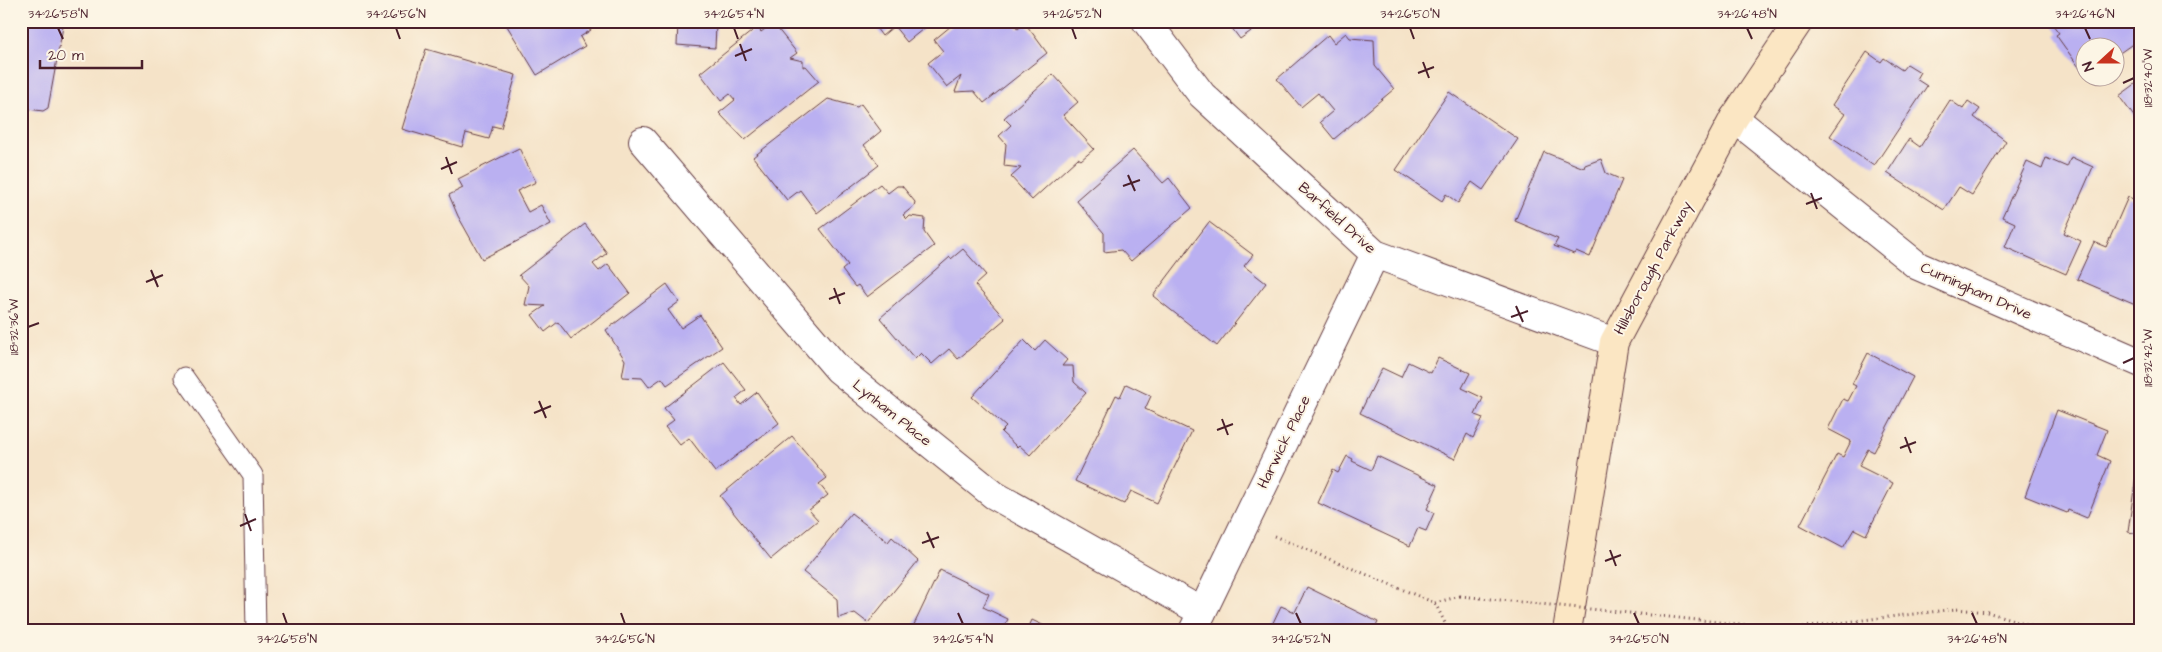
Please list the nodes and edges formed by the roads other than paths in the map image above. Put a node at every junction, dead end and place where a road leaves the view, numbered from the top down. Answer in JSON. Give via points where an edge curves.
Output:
{"nodes":[{"id":1,"x":1146,"y":21,"type":"edge"},
{"id":2,"x":1799,"y":21,"type":"edge"},
{"id":3,"x":1734,"y":118,"type":"junction"},
{"id":4,"x":643,"y":141,"type":"dead end"},
{"id":5,"x":1375,"y":254,"type":"junction"},
{"id":6,"x":1614,"y":342,"type":"junction"},
{"id":7,"x":2141,"y":363,"type":"edge"},
{"id":8,"x":184,"y":377,"type":"dead end"},
{"id":9,"x":1197,"y":622,"type":"edge"},
{"id":10,"x":256,"y":631,"type":"edge"},
{"id":11,"x":1567,"y":631,"type":"edge"}],
"edges":[{"from":1,"to":5,"type":"street","name":"Barfield Drive","via":[[1202,95]]},
{"from":2,"to":3,"type":"street","name":"Hillsborough Parkway"},
{"from":3,"to":6,"type":"street","name":"Hillsborough Parkway"},
{"from":3,"to":7,"type":"street","name":"Cunningham Drive","via":[[1918,266]]},
{"from":4,"to":9,"type":"street","name":"Lynham Place","via":[[838,369],[994,495]]},
{"from":5,"to":6,"type":"street","name":"Barfield Drive"},
{"from":5,"to":9,"type":"street","name":"Harwick Place"},
{"from":6,"to":11,"type":"street","name":"Hillsborough Parkway"},
{"from":8,"to":10,"type":"lane","via":[[253,475]]}]}
